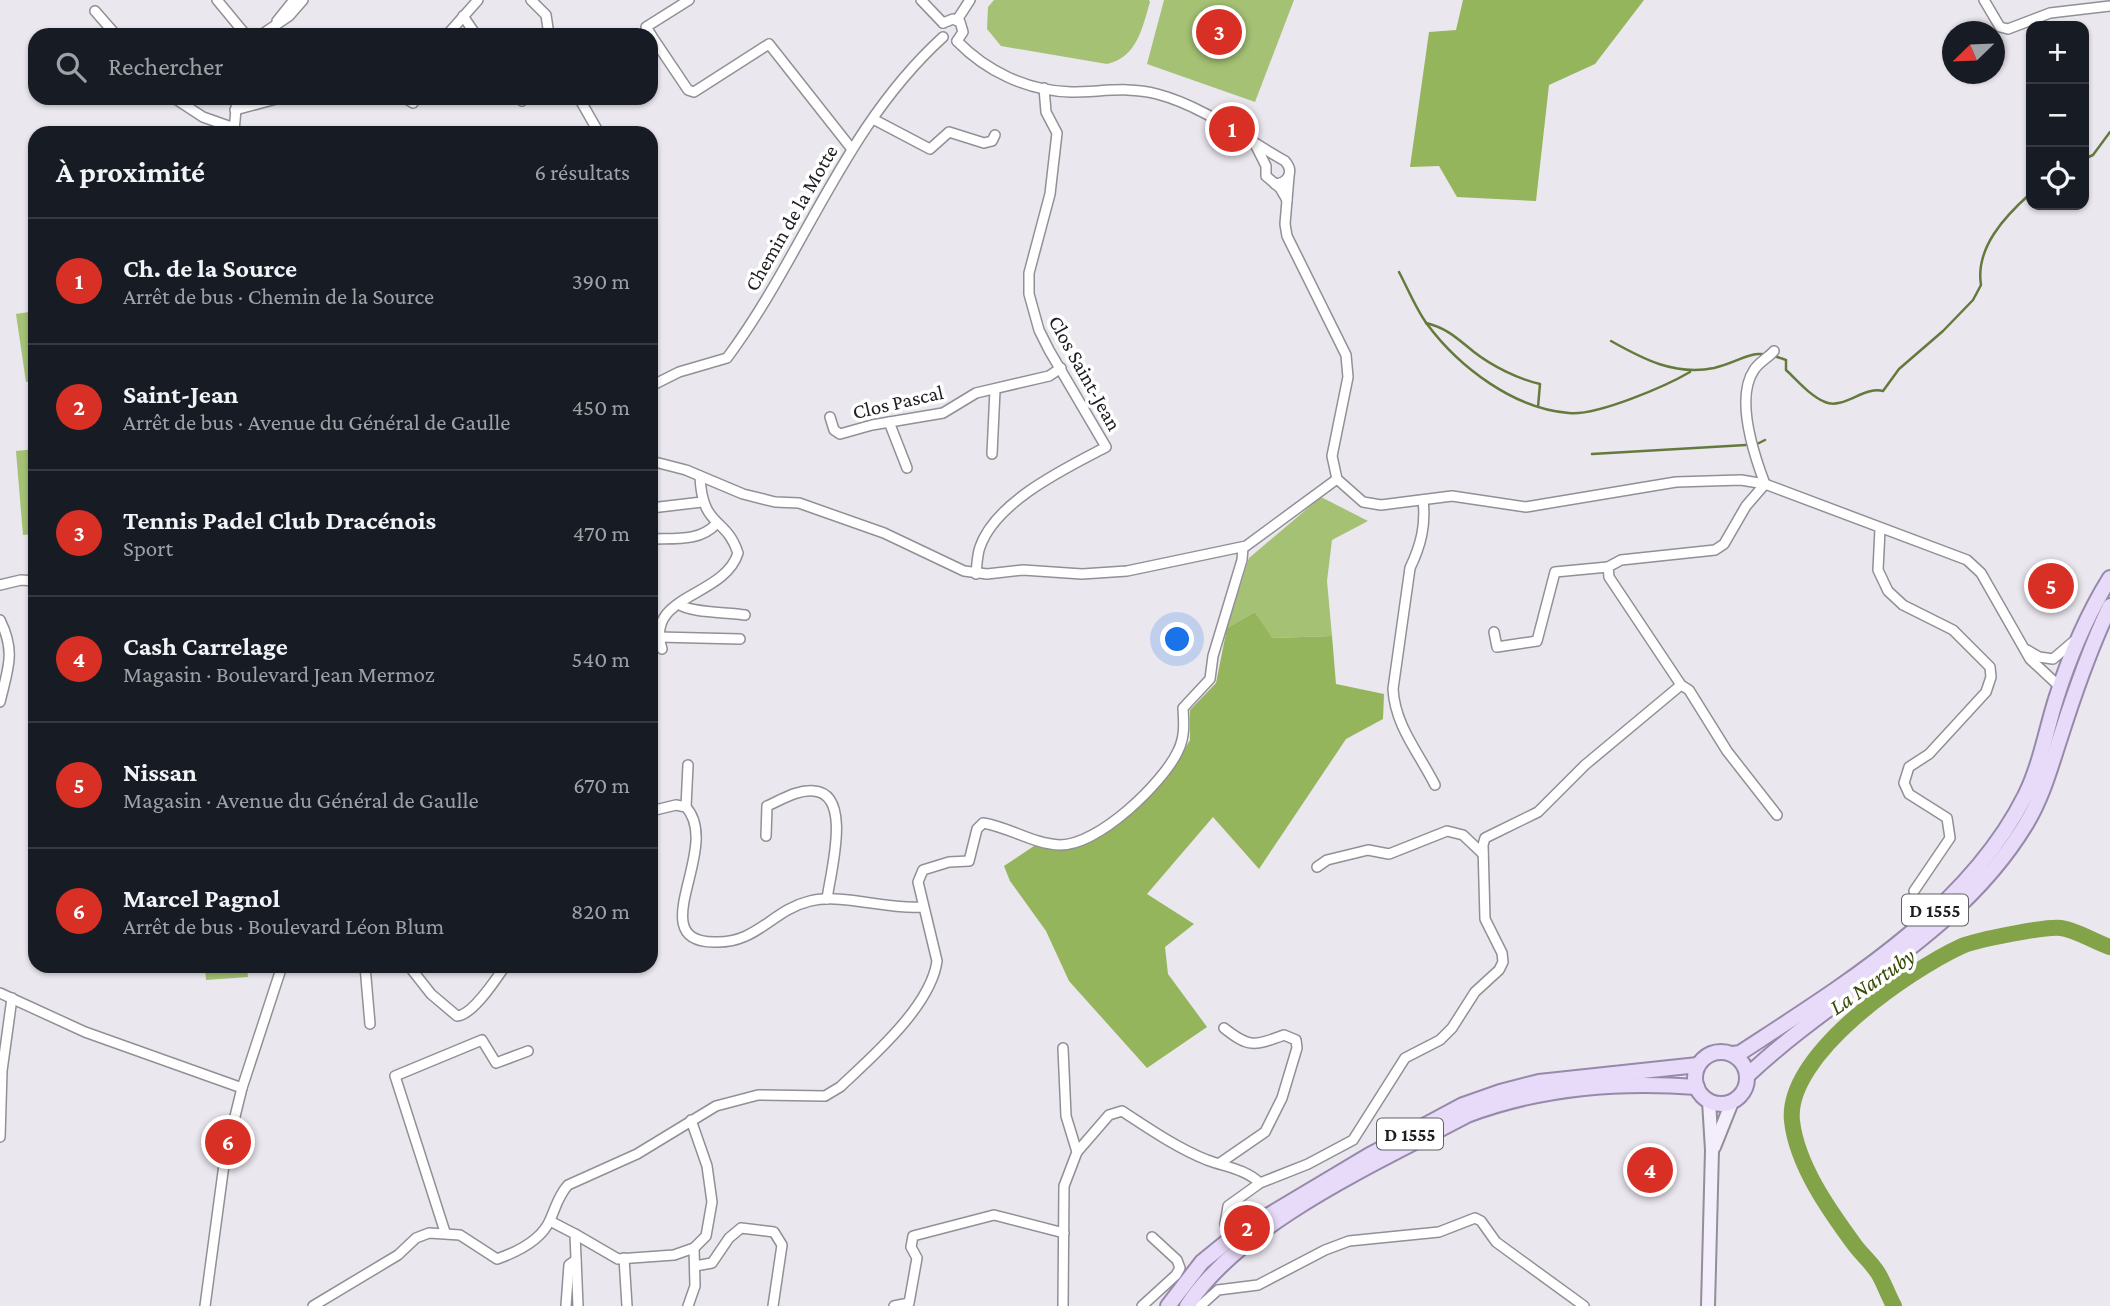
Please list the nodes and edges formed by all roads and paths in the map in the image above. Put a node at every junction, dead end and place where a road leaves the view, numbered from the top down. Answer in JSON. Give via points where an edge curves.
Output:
{"nodes":[{"id":1,"x":217,"y":0,"type":"edge"},
{"id":2,"x":294,"y":0,"type":"edge"},
{"id":3,"x":303,"y":0,"type":"edge"},
{"id":4,"x":478,"y":0,"type":"edge"},
{"id":5,"x":531,"y":0,"type":"edge"},
{"id":6,"x":689,"y":0,"type":"edge"},
{"id":7,"x":922,"y":0,"type":"edge"},
{"id":8,"x":970,"y":0,"type":"edge"},
{"id":9,"x":1984,"y":0,"type":"edge"},
{"id":10,"x":2110,"y":6,"type":"edge"},
{"id":11,"x":95,"y":11,"type":"dead end"},
{"id":12,"x":463,"y":16,"type":"junction"},
{"id":13,"x":957,"y":20,"type":"junction"},
{"id":14,"x":276,"y":23,"type":"junction"},
{"id":15,"x":943,"y":23,"type":"junction"},
{"id":16,"x":110,"y":28,"type":"edge"},
{"id":17,"x":240,"y":28,"type":"edge"},
{"id":18,"x":270,"y":28,"type":"edge"},
{"id":19,"x":453,"y":28,"type":"edge"},
{"id":20,"x":471,"y":28,"type":"edge"},
{"id":21,"x":548,"y":28,"type":"edge"},
{"id":22,"x":647,"y":28,"type":"edge"},
{"id":23,"x":943,"y":37,"type":"junction"},
{"id":24,"x":957,"y":41,"type":"junction"},
{"id":25,"x":658,"y":45,"type":"edge"},
{"id":26,"x":1044,"y":88,"type":"junction"},
{"id":27,"x":185,"y":105,"type":"edge"},
{"id":28,"x":236,"y":105,"type":"edge"},
{"id":29,"x":254,"y":105,"type":"edge"},
{"id":30,"x":583,"y":105,"type":"edge"},
{"id":31,"x":235,"y":110,"type":"junction"},
{"id":32,"x":873,"y":118,"type":"junction"},
{"id":33,"x":223,"y":126,"type":"edge"},
{"id":34,"x":234,"y":126,"type":"edge"},
{"id":35,"x":594,"y":126,"type":"edge"},
{"id":36,"x":995,"y":135,"type":"dead end"},
{"id":37,"x":1255,"y":145,"type":"junction"},
{"id":38,"x":851,"y":148,"type":"junction"},
{"id":39,"x":1282,"y":159,"type":"junction"},
{"id":40,"x":1266,"y":166,"type":"junction"},
{"id":41,"x":1289,"y":176,"type":"junction"},
{"id":42,"x":1275,"y":184,"type":"junction"},
{"id":43,"x":1287,"y":200,"type":"junction"},
{"id":44,"x":1771,"y":354,"type":"dead end"},
{"id":45,"x":1061,"y":368,"type":"junction"},
{"id":46,"x":658,"y":382,"type":"edge"},
{"id":47,"x":995,"y":390,"type":"junction"},
{"id":48,"x":830,"y":416,"type":"dead end"},
{"id":49,"x":889,"y":422,"type":"junction"},
{"id":50,"x":992,"y":454,"type":"dead end"},
{"id":51,"x":658,"y":462,"type":"edge"},
{"id":52,"x":907,"y":468,"type":"dead end"},
{"id":53,"x":699,"y":476,"type":"junction"},
{"id":54,"x":1337,"y":479,"type":"junction"},
{"id":55,"x":1765,"y":484,"type":"junction"},
{"id":56,"x":1423,"y":500,"type":"junction"},
{"id":57,"x":702,"y":502,"type":"junction"},
{"id":58,"x":658,"y":507,"type":"edge"},
{"id":59,"x":716,"y":524,"type":"junction"},
{"id":60,"x":1880,"y":529,"type":"junction"},
{"id":61,"x":658,"y":539,"type":"edge"},
{"id":62,"x":1243,"y":547,"type":"junction"},
{"id":63,"x":1608,"y":567,"type":"junction"},
{"id":64,"x":976,"y":574,"type":"junction"},
{"id":65,"x":2110,"y":578,"type":"edge"},
{"id":66,"x":28,"y":580,"type":"edge"},
{"id":67,"x":0,"y":585,"type":"edge"},
{"id":68,"x":679,"y":604,"type":"junction"},
{"id":69,"x":2110,"y":606,"type":"edge"},
{"id":70,"x":745,"y":615,"type":"dead end"},
{"id":71,"x":0,"y":620,"type":"edge"},
{"id":72,"x":1494,"y":632,"type":"dead end"},
{"id":73,"x":2082,"y":632,"type":"junction"},
{"id":74,"x":658,"y":637,"type":"junction"},
{"id":75,"x":740,"y":639,"type":"dead end"},
{"id":76,"x":662,"y":649,"type":"dead end"},
{"id":77,"x":2025,"y":649,"type":"junction"},
{"id":78,"x":1681,"y":685,"type":"junction"},
{"id":79,"x":2060,"y":687,"type":"junction"},
{"id":80,"x":0,"y":702,"type":"edge"},
{"id":81,"x":688,"y":765,"type":"dead end"},
{"id":82,"x":1435,"y":785,"type":"dead end"},
{"id":83,"x":686,"y":807,"type":"junction"},
{"id":84,"x":658,"y":809,"type":"edge"},
{"id":85,"x":1777,"y":815,"type":"dead end"},
{"id":86,"x":766,"y":836,"type":"dead end"},
{"id":87,"x":1483,"y":854,"type":"junction"},
{"id":88,"x":1317,"y":867,"type":"dead end"},
{"id":89,"x":1914,"y":891,"type":"dead end"},
{"id":90,"x":827,"y":899,"type":"junction"},
{"id":91,"x":922,"y":907,"type":"junction"},
{"id":92,"x":280,"y":973,"type":"edge"},
{"id":93,"x":366,"y":973,"type":"edge"},
{"id":94,"x":414,"y":973,"type":"edge"},
{"id":95,"x":500,"y":973,"type":"edge"},
{"id":96,"x":0,"y":992,"type":"edge"},
{"id":97,"x":12,"y":998,"type":"junction"},
{"id":98,"x":370,"y":1024,"type":"dead end"},
{"id":99,"x":1224,"y":1028,"type":"dead end"},
{"id":100,"x":1063,"y":1048,"type":"dead end"},
{"id":101,"x":528,"y":1051,"type":"dead end"},
{"id":102,"x":1733,"y":1054,"type":"junction"},
{"id":103,"x":1698,"y":1065,"type":"junction"},
{"id":104,"x":1748,"y":1075,"type":"junction"},
{"id":105,"x":1696,"y":1087,"type":"junction"},
{"id":106,"x":242,"y":1088,"type":"junction"},
{"id":107,"x":1709,"y":1101,"type":"junction"},
{"id":108,"x":1732,"y":1102,"type":"junction"},
{"id":109,"x":691,"y":1120,"type":"junction"},
{"id":110,"x":0,"y":1137,"type":"edge"},
{"id":111,"x":1712,"y":1150,"type":"junction"},
{"id":112,"x":1077,"y":1152,"type":"junction"},
{"id":113,"x":1220,"y":1163,"type":"junction"},
{"id":114,"x":1260,"y":1183,"type":"junction"},
{"id":115,"x":550,"y":1221,"type":"junction"},
{"id":116,"x":445,"y":1232,"type":"junction"},
{"id":117,"x":1064,"y":1233,"type":"junction"},
{"id":118,"x":575,"y":1234,"type":"junction"},
{"id":119,"x":1234,"y":1236,"type":"junction"},
{"id":120,"x":1152,"y":1237,"type":"dead end"},
{"id":121,"x":694,"y":1248,"type":"junction"},
{"id":122,"x":624,"y":1258,"type":"junction"},
{"id":123,"x":576,"y":1260,"type":"junction"},
{"id":124,"x":695,"y":1266,"type":"junction"},
{"id":125,"x":205,"y":1306,"type":"edge"},
{"id":126,"x":313,"y":1306,"type":"edge"},
{"id":127,"x":566,"y":1306,"type":"edge"},
{"id":128,"x":579,"y":1306,"type":"edge"},
{"id":129,"x":627,"y":1306,"type":"edge"},
{"id":130,"x":688,"y":1306,"type":"edge"},
{"id":131,"x":773,"y":1306,"type":"edge"},
{"id":132,"x":894,"y":1306,"type":"edge"},
{"id":133,"x":1063,"y":1306,"type":"edge"},
{"id":134,"x":1142,"y":1306,"type":"edge"},
{"id":135,"x":1168,"y":1306,"type":"edge"},
{"id":136,"x":1187,"y":1306,"type":"edge"},
{"id":137,"x":1200,"y":1306,"type":"edge"},
{"id":138,"x":1584,"y":1306,"type":"edge"},
{"id":139,"x":1708,"y":1306,"type":"edge"}],
"edges":[{"from":1,"to":17,"type":"street"},
{"from":2,"to":14,"type":"street"},
{"from":3,"to":14,"type":"street"},
{"from":4,"to":12,"type":"street"},
{"from":5,"to":21,"type":"street","via":[[546,15]]},
{"from":6,"to":22,"type":"street"},
{"from":7,"to":15,"type":"street"},
{"from":8,"to":13,"type":"street"},
{"from":9,"to":10,"type":"street","via":[[2000,27],[2008,29],[2050,13]]},
{"from":11,"to":16,"type":"street"},
{"from":12,"to":19,"type":"street"},
{"from":12,"to":20,"type":"street"},
{"from":13,"to":15,"type":"street"},
{"from":13,"to":24,"type":"street","via":[[963,32]]},
{"from":14,"to":18,"type":"street"},
{"from":15,"to":23,"type":"street"},
{"from":23,"to":24,"type":"street"},
{"from":23,"to":32,"type":"street","name":"Chemin de la Motte","via":[[908,72]]},
{"from":24,"to":26,"type":"street","via":[[988,68]]},
{"from":25,"to":38,"type":"street","via":[[688,90],[694,92],[769,44]]},
{"from":26,"to":37,"type":"street","via":[[1158,94],[1196,110]]},
{"from":26,"to":45,"type":"street","name":"Clos Saint-Jean","via":[[1046,112],[1057,133],[1050,194],[1028,273],[1029,294],[1039,330]]},
{"from":27,"to":33,"type":"street"},
{"from":28,"to":31,"type":"street"},
{"from":29,"to":31,"type":"street"},
{"from":30,"to":35,"type":"street"},
{"from":31,"to":34,"type":"street"},
{"from":32,"to":36,"type":"street","via":[[930,149],[949,132],[984,143]]},
{"from":32,"to":38,"type":"street","name":"Chemin de la Motte"},
{"from":37,"to":39,"type":"street"},
{"from":37,"to":40,"type":"street"},
{"from":38,"to":46,"type":"street","name":"Chemin de la Motte","via":[[766,299],[727,358]]},
{"from":39,"to":40,"type":"street","via":[[1273,159]]},
{"from":39,"to":41,"type":"street","via":[[1290,168]]},
{"from":40,"to":42,"type":"street","via":[[1266,176]]},
{"from":41,"to":42,"type":"street"},
{"from":41,"to":43,"type":"street"},
{"from":42,"to":43,"type":"street"},
{"from":43,"to":54,"type":"street","via":[[1285,224],[1291,248],[1346,355],[1348,377],[1332,456]]},
{"from":44,"to":55,"type":"street","via":[[1754,369],[1749,382],[1748,438]]},
{"from":45,"to":47,"type":"street","name":"Clos Pascal","via":[[1049,376]]},
{"from":45,"to":64,"type":"street","name":"Clos Saint-Jean","via":[[1106,447],[1056,474],[1003,512],[979,548]]},
{"from":47,"to":49,"type":"street","name":"Clos Pascal","via":[[976,393],[943,413]]},
{"from":47,"to":50,"type":"street"},
{"from":48,"to":49,"type":"street","name":"Clos Pascal","via":[[840,434]]},
{"from":49,"to":52,"type":"street"},
{"from":51,"to":53,"type":"street"},
{"from":53,"to":57,"type":"street"},
{"from":53,"to":64,"type":"street","via":[[743,494],[799,503],[884,533]]},
{"from":54,"to":56,"type":"street","via":[[1363,502],[1381,505]]},
{"from":54,"to":62,"type":"street"},
{"from":55,"to":56,"type":"street","via":[[1676,482],[1526,507],[1452,496]]},
{"from":55,"to":60,"type":"street"},
{"from":55,"to":63,"type":"street","via":[[1724,544],[1715,550],[1621,560]]},
{"from":56,"to":82,"type":"street","via":[[1424,527],[1410,568],[1393,689],[1404,733]]},
{"from":57,"to":58,"type":"street"},
{"from":57,"to":59,"type":"street"},
{"from":59,"to":61,"type":"street","via":[[692,537]]},
{"from":59,"to":68,"type":"street","via":[[734,540],[738,553],[734,565],[726,575]]},
{"from":60,"to":77,"type":"street","via":[[1967,560],[1981,573]]},
{"from":60,"to":89,"type":"street","via":[[1878,570],[1888,591],[1903,605],[1953,630],[1977,651],[1992,677],[1986,692],[1929,754],[1909,767],[1904,783],[1909,794],[1947,818],[1950,838]]},
{"from":62,"to":64,"type":"street","via":[[1127,571]]},
{"from":62,"to":91,"type":"street","via":[[1210,680],[1183,708],[1182,741],[1170,766],[1106,827],[1071,843],[1039,841],[979,824],[969,861],[932,866],[920,875]]},
{"from":63,"to":72,"type":"street","via":[[1555,572],[1537,641],[1497,647]]},
{"from":63,"to":78,"type":"street","via":[[1609,576]]},
{"from":65,"to":73,"type":"main road","number":"D 1555"},
{"from":66,"to":67,"type":"street"},
{"from":68,"to":70,"type":"street","via":[[692,611]]},
{"from":68,"to":74,"type":"street","via":[[660,621]]},
{"from":69,"to":104,"type":"main road","number":"D 1555","via":[[2090,648],[2039,799],[2005,853],[1936,928]]},
{"from":71,"to":80,"type":"street","via":[[12,650]]},
{"from":73,"to":77,"type":"street","via":[[2053,659]]},
{"from":73,"to":79,"type":"main road","number":"D 1555"},
{"from":74,"to":75,"type":"street"},
{"from":74,"to":76,"type":"street"},
{"from":77,"to":79,"type":"street"},
{"from":78,"to":85,"type":"street"},
{"from":78,"to":87,"type":"street","via":[[1585,765],[1538,812],[1485,838]]},
{"from":79,"to":102,"type":"main road","number":"D 1555","via":[[2026,794],[1964,880],[1898,943]]},
{"from":81,"to":83,"type":"street"},
{"from":83,"to":84,"type":"street"},
{"from":83,"to":90,"type":"street","via":[[697,825],[698,844],[679,912],[693,936],[706,942],[742,939],[798,905]]},
{"from":86,"to":90,"type":"street","via":[[767,806],[796,793],[813,790],[825,794],[834,805],[837,820]]},
{"from":87,"to":88,"type":"street","via":[[1463,835],[1447,831],[1390,853],[1368,850]]},
{"from":87,"to":114,"type":"street","via":[[1485,919],[1502,953],[1499,970],[1475,992],[1446,1034],[1405,1058],[1353,1140]]},
{"from":90,"to":91,"type":"street"},
{"from":91,"to":109,"type":"street","via":[[937,961],[931,981],[919,1003],[840,1087],[825,1096],[758,1095]]},
{"from":92,"to":106,"type":"street"},
{"from":93,"to":98,"type":"street"},
{"from":94,"to":95,"type":"street","via":[[457,1016],[467,1013]]},
{"from":96,"to":97,"type":"street"},
{"from":97,"to":106,"type":"street","via":[[85,1032]]},
{"from":97,"to":110,"type":"street","via":[[2,1071]]},
{"from":99,"to":113,"type":"street","via":[[1248,1044],[1291,1036],[1297,1048],[1282,1098],[1265,1132]]},
{"from":100,"to":112,"type":"street","via":[[1066,1116]]},
{"from":101,"to":116,"type":"street","via":[[496,1063],[482,1040],[395,1076]]},
{"from":102,"to":103,"type":"main road","via":[[1710,1054]]},
{"from":102,"to":104,"type":"main road"},
{"from":103,"to":105,"type":"main road"},
{"from":103,"to":119,"type":"main road","number":"D 1555","via":[[1539,1082],[1463,1105]]},
{"from":104,"to":108,"type":"main road","via":[[1744,1091]]},
{"from":105,"to":107,"type":"main road"},
{"from":105,"to":136,"type":"main road","number":"D 1555","via":[[1607,1085],[1542,1093],[1467,1115],[1320,1196],[1242,1246],[1213,1271]]},
{"from":106,"to":125,"type":"street","via":[[225,1157]]},
{"from":107,"to":108,"type":"main road"},
{"from":107,"to":111,"type":"main road"},
{"from":108,"to":111,"type":"main road"},
{"from":109,"to":115,"type":"street","via":[[637,1154],[568,1185],[560,1193]]},
{"from":109,"to":121,"type":"street","via":[[707,1166],[712,1202],[706,1236]]},
{"from":111,"to":139,"type":"main road"},
{"from":112,"to":113,"type":"street","via":[[1109,1115],[1122,1111]]},
{"from":112,"to":117,"type":"street","via":[[1065,1186]]},
{"from":113,"to":114,"type":"street","via":[[1251,1174]]},
{"from":114,"to":119,"type":"street","via":[[1228,1206],[1225,1224]]},
{"from":115,"to":116,"type":"street","via":[[522,1249],[497,1259],[460,1235]]},
{"from":115,"to":118,"type":"street"},
{"from":116,"to":126,"type":"street","via":[[416,1238],[398,1255]]},
{"from":117,"to":132,"type":"street","via":[[995,1215],[913,1236],[911,1247],[917,1258],[909,1303]]},
{"from":117,"to":133,"type":"street"},
{"from":118,"to":122,"type":"street","via":[[618,1259]]},
{"from":118,"to":123,"type":"street"},
{"from":119,"to":135,"type":"main road","number":"D 1555","via":[[1202,1262]]},
{"from":120,"to":134,"type":"street","via":[[1180,1268]]},
{"from":121,"to":122,"type":"street","via":[[674,1255]]},
{"from":121,"to":124,"type":"street"},
{"from":122,"to":129,"type":"street"},
{"from":123,"to":127,"type":"street","via":[[569,1265]]},
{"from":123,"to":128,"type":"street"},
{"from":124,"to":130,"type":"street"},
{"from":124,"to":131,"type":"street","via":[[712,1263],[741,1228],[774,1232],[782,1245]]},
{"from":137,"to":138,"type":"street","via":[[1218,1290],[1273,1280],[1349,1241],[1439,1232],[1475,1218],[1496,1242]]}]}
